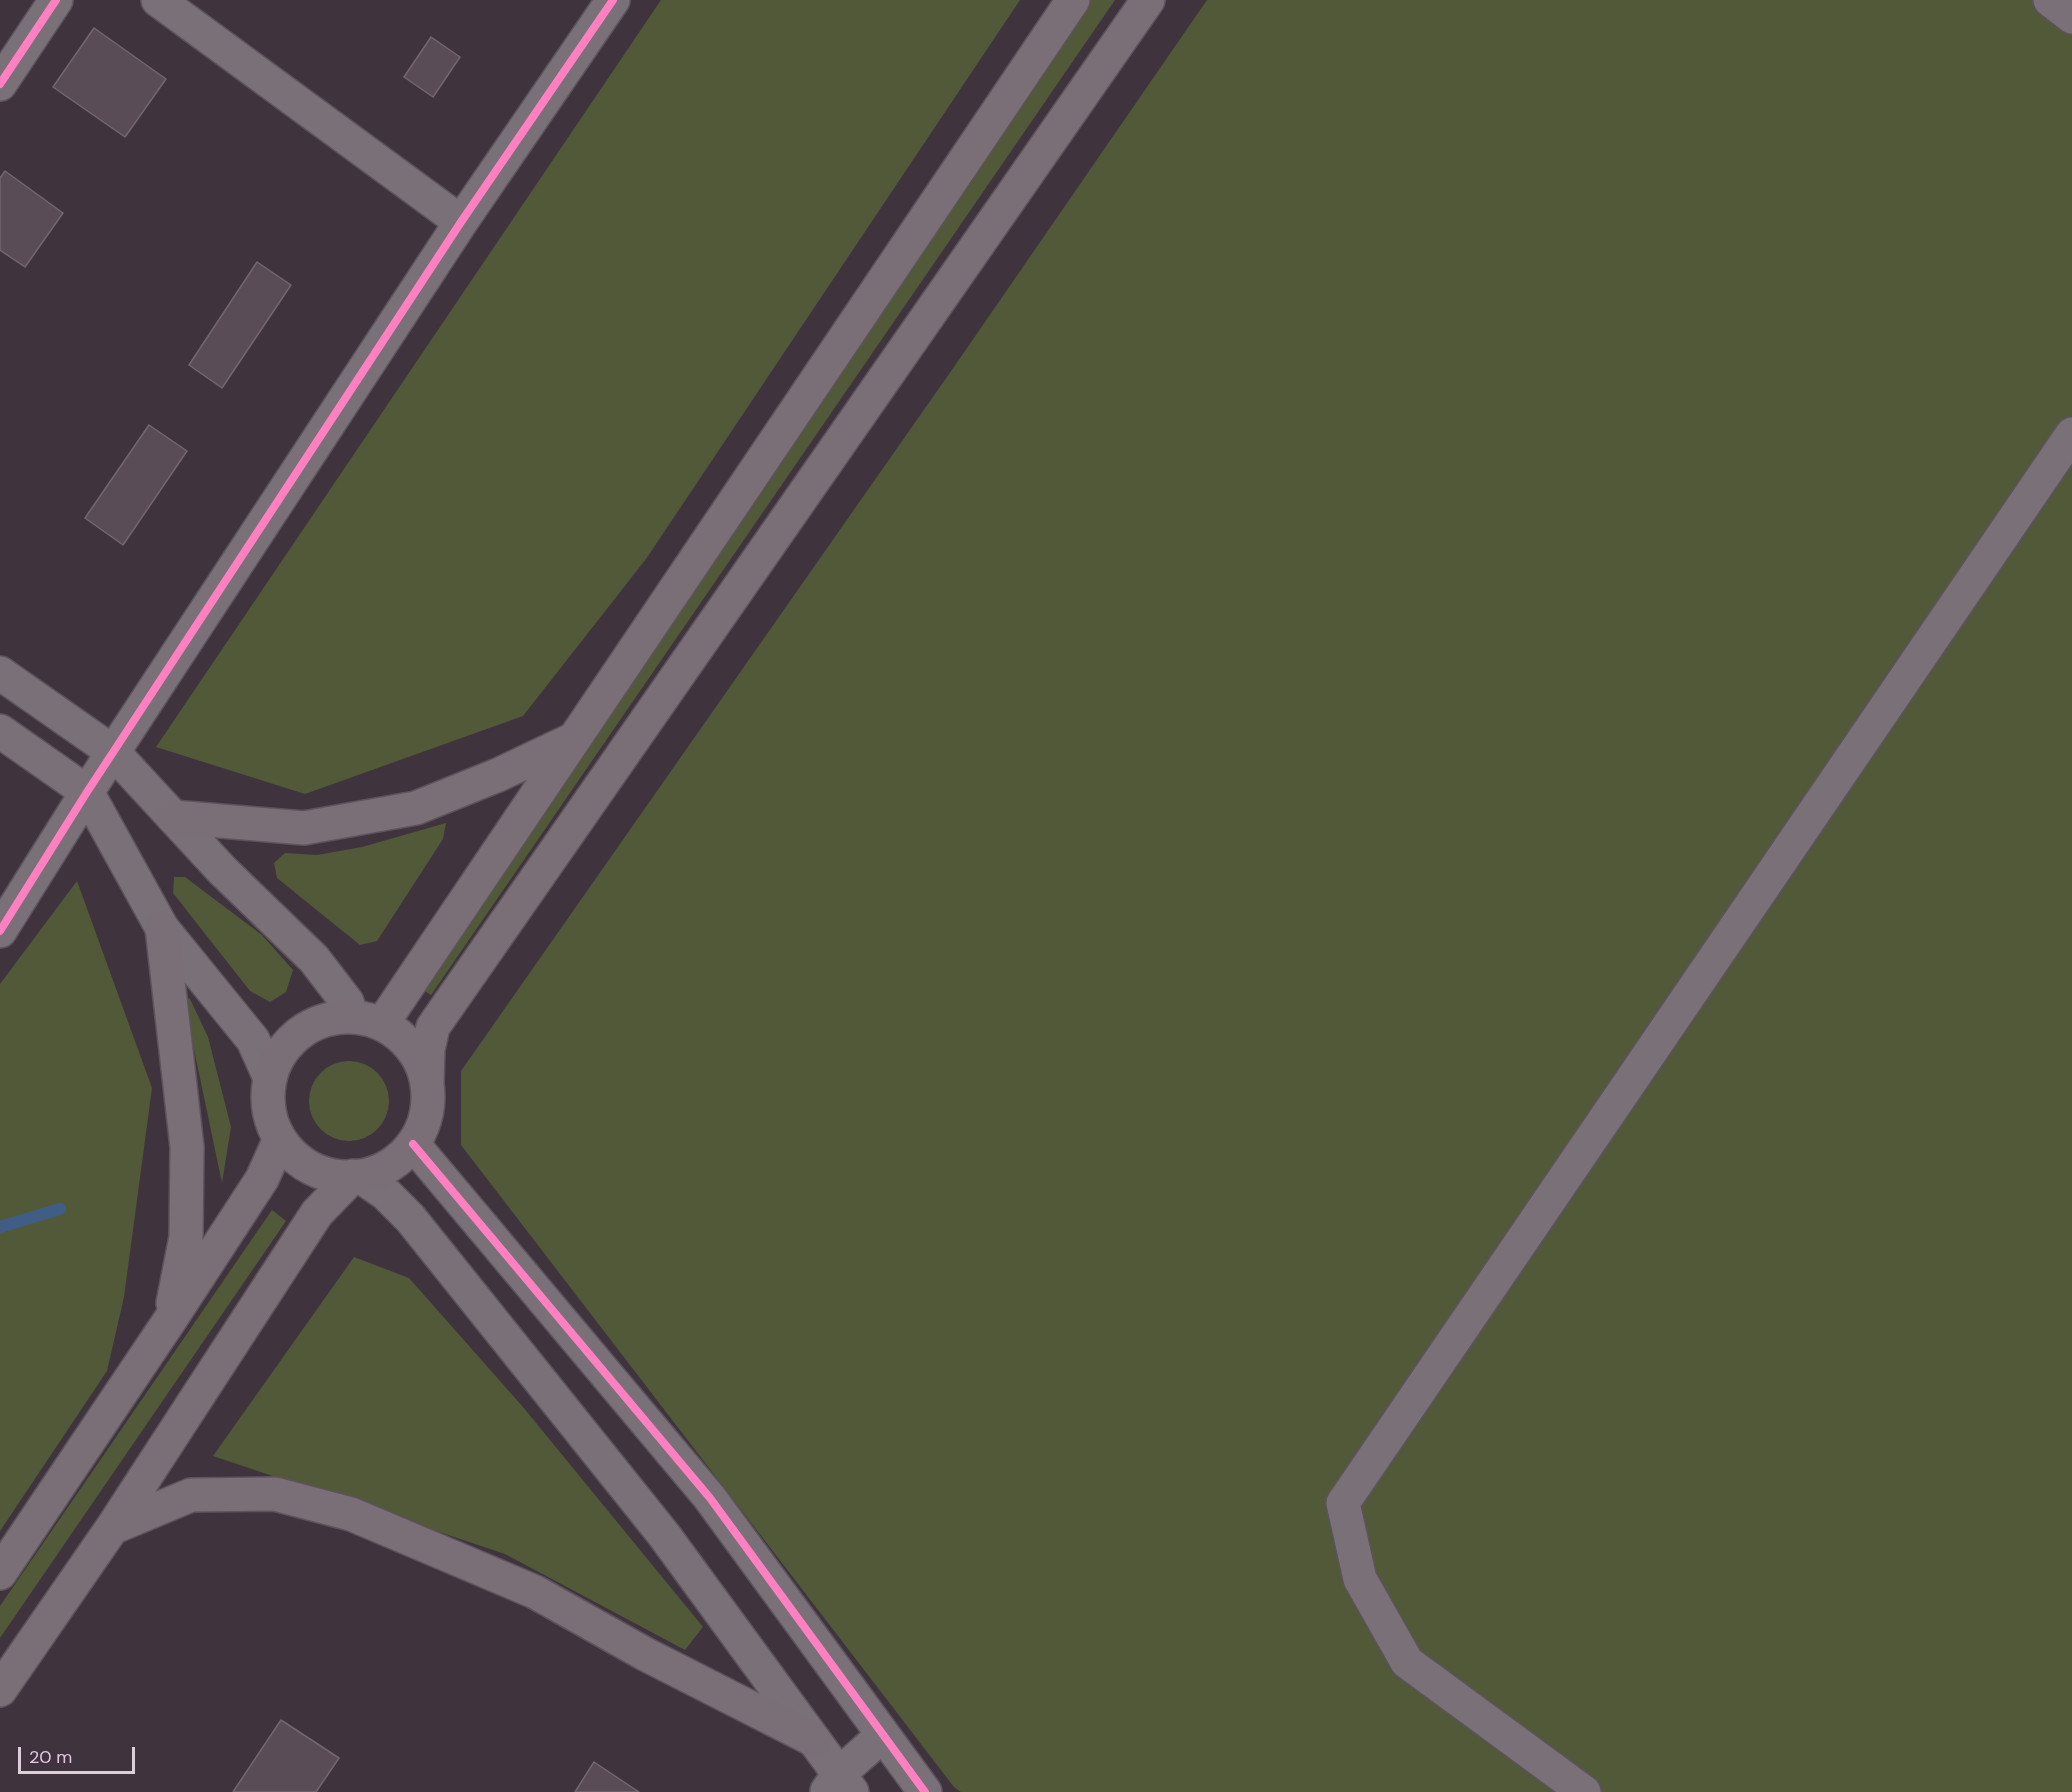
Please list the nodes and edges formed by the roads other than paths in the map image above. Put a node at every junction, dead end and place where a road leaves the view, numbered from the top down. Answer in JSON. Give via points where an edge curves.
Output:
{"nodes":[{"id":1,"x":56,"y":0,"type":"edge"},
{"id":2,"x":158,"y":0,"type":"edge"},
{"id":3,"x":613,"y":0,"type":"edge"},
{"id":4,"x":1073,"y":0,"type":"edge"},
{"id":5,"x":1149,"y":0,"type":"edge"},
{"id":6,"x":2050,"y":0,"type":"edge"},
{"id":7,"x":2072,"y":17,"type":"edge"},
{"id":8,"x":0,"y":84,"type":"edge"},
{"id":9,"x":461,"y":222,"type":"junction"},
{"id":10,"x":2072,"y":434,"type":"edge"},
{"id":11,"x":0,"y":673,"type":"edge"},
{"id":12,"x":0,"y":731,"type":"edge"},
{"id":13,"x":574,"y":739,"type":"junction"},
{"id":14,"x":113,"y":752,"type":"junction"},
{"id":15,"x":87,"y":792,"type":"junction"},
{"id":16,"x":173,"y":817,"type":"junction"},
{"id":17,"x":162,"y":928,"type":"junction"},
{"id":18,"x":0,"y":931,"type":"edge"},
{"id":19,"x":367,"y":1020,"type":"junction"},
{"id":20,"x":270,"y":1078,"type":"junction"},
{"id":21,"x":427,"y":1084,"type":"junction"},
{"id":22,"x":279,"y":1138,"type":"junction"},
{"id":23,"x":413,"y":1144,"type":"junction"},
{"id":24,"x":357,"y":1176,"type":"junction"},
{"id":25,"x":170,"y":1320,"type":"junction"},
{"id":26,"x":112,"y":1528,"type":"junction"},
{"id":27,"x":0,"y":1573,"type":"edge"},
{"id":28,"x":0,"y":1690,"type":"edge"},
{"id":29,"x":883,"y":1735,"type":"junction"},
{"id":30,"x":814,"y":1740,"type":"junction"},
{"id":31,"x":839,"y":1786,"type":"edge"},
{"id":32,"x":925,"y":1792,"type":"edge"},
{"id":33,"x":1584,"y":1792,"type":"edge"}],
"edges":[{"from":1,"to":8,"type":"street"},
{"from":2,"to":9,"type":"street"},
{"from":3,"to":9,"type":"street"},
{"from":4,"to":13,"type":"main road"},
{"from":5,"to":21,"type":"main road","via":[[433,1027]]},
{"from":6,"to":7,"type":"street"},
{"from":9,"to":14,"type":"street"},
{"from":10,"to":33,"type":"street","via":[[1343,1503],[1360,1579],[1407,1662]]},
{"from":11,"to":14,"type":"street"},
{"from":12,"to":15,"type":"street"},
{"from":13,"to":16,"type":"main road","via":[[416,808],[304,828]]},
{"from":13,"to":19,"type":"main road"},
{"from":14,"to":15,"type":"street"},
{"from":14,"to":16,"type":"street"},
{"from":15,"to":17,"type":"street"},
{"from":15,"to":18,"type":"street"},
{"from":16,"to":19,"type":"street","via":[[314,959],[347,1002]]},
{"from":17,"to":20,"type":"street","via":[[253,1040]]},
{"from":17,"to":25,"type":"main road","via":[[187,1147],[186,1237]]},
{"from":19,"to":20,"type":"main road","via":[[330,1019],[309,1027],[291,1040]]},
{"from":19,"to":21,"type":"main road","via":[[404,1038],[419,1059]]},
{"from":20,"to":22,"type":"main road","via":[[269,1109]]},
{"from":21,"to":23,"type":"main road","via":[[428,1105]]},
{"from":22,"to":24,"type":"main road","via":[[314,1169],[337,1176]]},
{"from":22,"to":25,"type":"main road","via":[[262,1179]]},
{"from":23,"to":24,"type":"main road","via":[[380,1170]]},
{"from":23,"to":29,"type":"street","via":[[710,1498]]},
{"from":24,"to":26,"type":"main road","via":[[317,1213]]},
{"from":24,"to":30,"type":"street","via":[[386,1194],[410,1218],[664,1535]]},
{"from":25,"to":27,"type":"main road"},
{"from":26,"to":28,"type":"main road"},
{"from":26,"to":30,"type":"main road","via":[[191,1495],[275,1494],[351,1514],[535,1592],[645,1654]]},
{"from":29,"to":31,"type":"street"},
{"from":29,"to":32,"type":"street"},
{"from":30,"to":31,"type":"street"}]}
